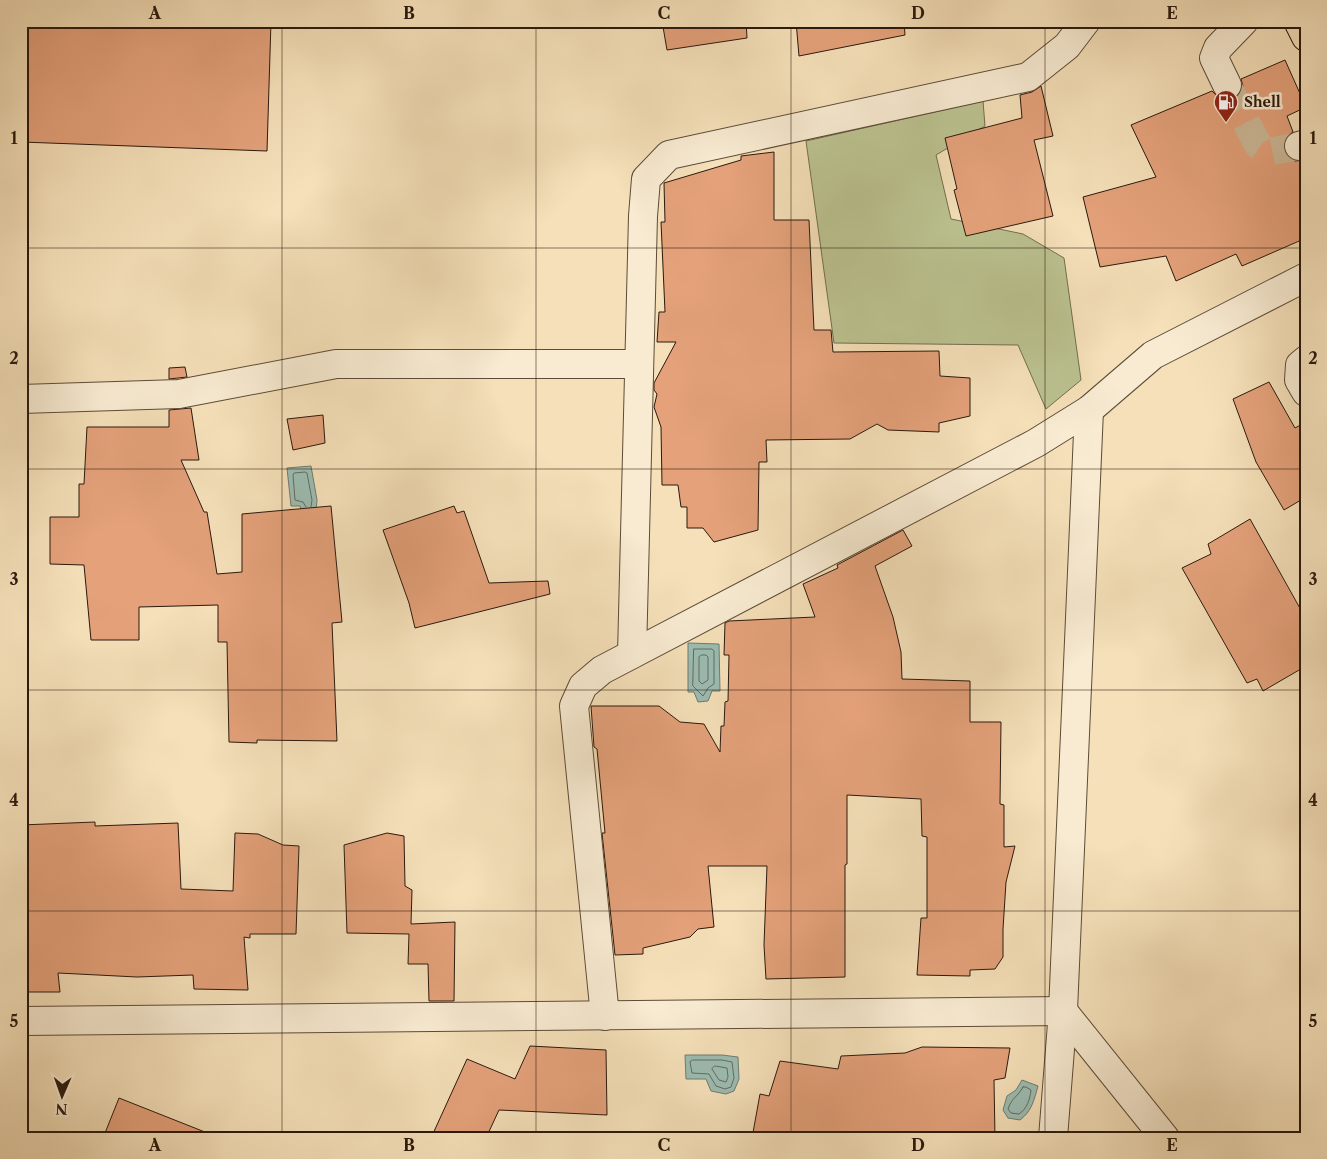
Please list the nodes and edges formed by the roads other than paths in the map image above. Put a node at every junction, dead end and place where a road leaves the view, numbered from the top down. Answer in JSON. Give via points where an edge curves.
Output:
{"nodes":[{"id":1,"x":1086,"y":21,"type":"edge"},
{"id":2,"x":1244,"y":21,"type":"edge"},
{"id":3,"x":1298,"y":21,"type":"edge"},
{"id":4,"x":1306,"y":37,"type":"edge"},
{"id":5,"x":1227,"y":85,"type":"tunnel mouth"},
{"id":6,"x":1306,"y":277,"type":"edge"},
{"id":7,"x":1306,"y":360,"type":"edge"},
{"id":8,"x":639,"y":364,"type":"junction"},
{"id":9,"x":1306,"y":392,"type":"edge"},
{"id":10,"x":21,"y":399,"type":"edge"},
{"id":11,"x":1089,"y":410,"type":"junction"},
{"id":12,"x":632,"y":654,"type":"junction"},
{"id":13,"x":1062,"y":1011,"type":"junction"},
{"id":14,"x":604,"y":1016,"type":"junction"},
{"id":15,"x":21,"y":1021,"type":"edge"},
{"id":16,"x":1053,"y":1138,"type":"edge"},
{"id":17,"x":1165,"y":1138,"type":"edge"}],
"edges":[{"from":1,"to":8,"type":"street","via":[[1067,46],[1028,77],[669,155],[646,179]]},
{"from":2,"to":5,"type":"street","via":[[1218,48],[1214,58]]},
{"from":3,"to":4,"type":"main road"},
{"from":6,"to":11,"type":"street","via":[[1153,355]]},
{"from":7,"to":9,"type":"street","via":[[1300,365],[1299,380]]},
{"from":8,"to":10,"type":"street","via":[[336,364],[179,394]]},
{"from":8,"to":12,"type":"street"},
{"from":11,"to":12,"type":"street","via":[[1036,443]]},
{"from":11,"to":13,"type":"street"},
{"from":12,"to":14,"type":"street","via":[[602,670],[583,686],[574,706]]},
{"from":13,"to":14,"type":"street"},
{"from":13,"to":16,"type":"street"},
{"from":13,"to":17,"type":"street"},
{"from":14,"to":15,"type":"street"}]}
